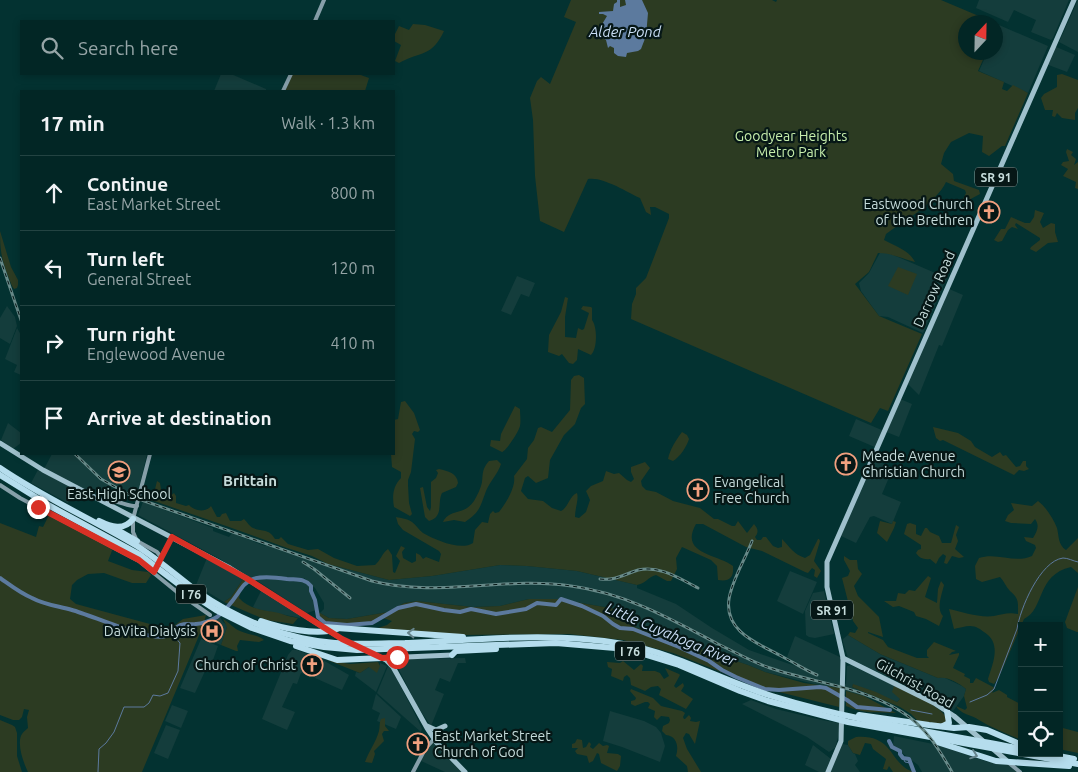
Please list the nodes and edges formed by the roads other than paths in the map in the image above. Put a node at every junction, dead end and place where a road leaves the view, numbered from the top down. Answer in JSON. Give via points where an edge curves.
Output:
{"nodes":[{"id":1,"x":324,"y":0,"type":"edge"},
{"id":2,"x":1074,"y":0,"type":"edge"},
{"id":3,"x":315,"y":20,"type":"edge"},
{"id":4,"x":291,"y":75,"type":"edge"},
{"id":5,"x":283,"y":90,"type":"edge"},
{"id":6,"x":0,"y":442,"type":"edge"},
{"id":7,"x":150,"y":455,"type":"edge"},
{"id":8,"x":2,"y":473,"type":"edge"},
{"id":9,"x":0,"y":485,"type":"edge"},
{"id":10,"x":43,"y":496,"type":"junction"},
{"id":11,"x":138,"y":501,"type":"junction"},
{"id":12,"x":105,"y":502,"type":"junction"},
{"id":13,"x":134,"y":517,"type":"junction"},
{"id":14,"x":110,"y":526,"type":"junction"},
{"id":15,"x":172,"y":537,"type":"junction"},
{"id":16,"x":138,"y":541,"type":"junction"},
{"id":17,"x":168,"y":544,"type":"junction"},
{"id":18,"x":152,"y":548,"type":"junction"},
{"id":19,"x":157,"y":560,"type":"junction"},
{"id":20,"x":154,"y":572,"type":"junction"},
{"id":21,"x":210,"y":615,"type":"dead end"},
{"id":22,"x":234,"y":615,"type":"junction"},
{"id":23,"x":316,"y":622,"type":"junction"},
{"id":24,"x":323,"y":627,"type":"junction"},
{"id":25,"x":339,"y":628,"type":"junction"},
{"id":26,"x":311,"y":631,"type":"junction"},
{"id":27,"x":330,"y":632,"type":"junction"},
{"id":28,"x":272,"y":636,"type":"junction"},
{"id":29,"x":512,"y":638,"type":"junction"},
{"id":30,"x":556,"y":643,"type":"junction"},
{"id":31,"x":359,"y":647,"type":"junction"},
{"id":32,"x":452,"y":655,"type":"joint"},
{"id":33,"x":397,"y":657,"type":"junction"},
{"id":34,"x":382,"y":658,"type":"junction"},
{"id":35,"x":843,"y":658,"type":"junction"},
{"id":36,"x":394,"y":670,"type":"junction"},
{"id":37,"x":825,"y":710,"type":"junction"},
{"id":38,"x":947,"y":711,"type":"junction"},
{"id":39,"x":424,"y":725,"type":"junction"},
{"id":40,"x":445,"y":726,"type":"dead end"},
{"id":41,"x":940,"y":726,"type":"junction"},
{"id":42,"x":966,"y":727,"type":"junction"},
{"id":43,"x":987,"y":730,"type":"junction"},
{"id":44,"x":910,"y":731,"type":"junction"},
{"id":45,"x":974,"y":738,"type":"junction"},
{"id":46,"x":434,"y":739,"type":"junction"},
{"id":47,"x":940,"y":741,"type":"junction"},
{"id":48,"x":1018,"y":743,"type":"edge"},
{"id":49,"x":1018,"y":748,"type":"edge"},
{"id":50,"x":1062,"y":757,"type":"edge"},
{"id":51,"x":1078,"y":760,"type":"edge"},
{"id":52,"x":1007,"y":761,"type":"junction"},
{"id":53,"x":1028,"y":763,"type":"junction"},
{"id":54,"x":1078,"y":765,"type":"edge"},
{"id":55,"x":413,"y":772,"type":"edge"},
{"id":56,"x":465,"y":772,"type":"edge"},
{"id":57,"x":828,"y":772,"type":"edge"},
{"id":58,"x":1020,"y":772,"type":"edge"},
{"id":59,"x":1024,"y":772,"type":"edge"}],
"edges":[{"from":1,"to":3,"type":"main road"},
{"from":2,"to":35,"type":"main road","name":"Darrow Road","number":"SR 91","via":[[827,562],[827,587]]},
{"from":4,"to":5,"type":"main road"},
{"from":6,"to":12,"type":"main road","via":[[36,466]]},
{"from":7,"to":11,"type":"main road"},
{"from":8,"to":10,"type":"highway","number":"I 76"},
{"from":8,"to":19,"type":"highway","number":"I 76","via":[[50,506]]},
{"from":9,"to":20,"type":"main road","via":[[139,560]]},
{"from":10,"to":14,"type":"highway"},
{"from":10,"to":19,"type":"highway","number":"I 76","via":[[125,539]]},
{"from":11,"to":12,"type":"main road","via":[[132,507],[114,500]]},
{"from":11,"to":13,"type":"main road"},
{"from":12,"to":15,"type":"main road"},
{"from":13,"to":14,"type":"highway","via":[[124,527]]},
{"from":13,"to":16,"type":"main road","via":[[133,532]]},
{"from":14,"to":16,"type":"highway"},
{"from":15,"to":17,"type":"main road"},
{"from":15,"to":23,"type":"main road"},
{"from":16,"to":18,"type":"main road"},
{"from":17,"to":18,"type":"main road","via":[[160,549]]},
{"from":17,"to":19,"type":"main road"},
{"from":18,"to":19,"type":"main road"},
{"from":19,"to":20,"type":"main road"},
{"from":19,"to":22,"type":"highway","number":"I 76"},
{"from":19,"to":22,"type":"highway","number":"I 76","via":[[202,601]]},
{"from":20,"to":21,"type":"main road"},
{"from":22,"to":26,"type":"highway"},
{"from":22,"to":28,"type":"highway","number":"I 76"},
{"from":22,"to":31,"type":"highway","number":"I 76","via":[[292,636]]},
{"from":23,"to":24,"type":"main road"},
{"from":23,"to":26,"type":"highway"},
{"from":24,"to":25,"type":"highway"},
{"from":24,"to":27,"type":"main road"},
{"from":25,"to":27,"type":"highway"},
{"from":29,"to":25,"type":"highway","one_way":true},
{"from":26,"to":27,"type":"highway"},
{"from":27,"to":34,"type":"main road"},
{"from":28,"to":31,"type":"highway","number":"I 76","via":[[312,646]]},
{"from":28,"to":34,"type":"highway","via":[[337,660]]},
{"from":29,"to":31,"type":"highway","number":"I 76"},
{"from":29,"to":37,"type":"highway","number":"I 76","via":[[575,638],[633,646],[690,663],[764,693]]},
{"from":30,"to":31,"type":"highway","number":"I 76"},
{"from":30,"to":32,"type":"highway","via":[[456,652]]},
{"from":30,"to":44,"type":"highway","number":"I 76","via":[[640,653],[768,701],[856,724]]},
{"from":32,"to":33,"type":"main road"},
{"from":33,"to":34,"type":"main road"},
{"from":33,"to":36,"type":"main road","via":[[393,663]]},
{"from":34,"to":36,"type":"main road"},
{"from":35,"to":38,"type":"main road","name":"Gilchrist Road"},
{"from":35,"to":57,"type":"main road","number":"SR 91","via":[[841,742]]},
{"from":36,"to":39,"type":"main road"},
{"from":37,"to":41,"type":"highway"},
{"from":37,"to":44,"type":"highway","number":"I 76"},
{"from":38,"to":41,"type":"highway","via":[[949,723]]},
{"from":38,"to":42,"type":"main road","name":"Gilchrist Road"},
{"from":39,"to":40,"type":"main road","via":[[436,730]]},
{"from":39,"to":46,"type":"main road"},
{"from":41,"to":42,"type":"highway"},
{"from":42,"to":43,"type":"highway"},
{"from":42,"to":45,"type":"main road","name":"Gilchrist Road"},
{"from":43,"to":45,"type":"highway","via":[[980,731]]},
{"from":43,"to":48,"type":"highway"},
{"from":44,"to":45,"type":"highway","number":"I 76"},
{"from":44,"to":47,"type":"highway","number":"I 76"},
{"from":45,"to":49,"type":"highway","number":"I 76"},
{"from":45,"to":52,"type":"main road","name":"Gilchrist Road"},
{"from":46,"to":55,"type":"main road"},
{"from":46,"to":56,"type":"main road"},
{"from":47,"to":52,"type":"highway","one_way":true,"via":[[985,758]]},
{"from":47,"to":54,"type":"highway","number":"I 76"},
{"from":50,"to":51,"type":"highway"},
{"from":52,"to":53,"type":"highway"},
{"from":52,"to":58,"type":"main road","name":"Gilchrist Road"},
{"from":53,"to":54,"type":"highway"},
{"from":53,"to":59,"type":"highway"}]}
